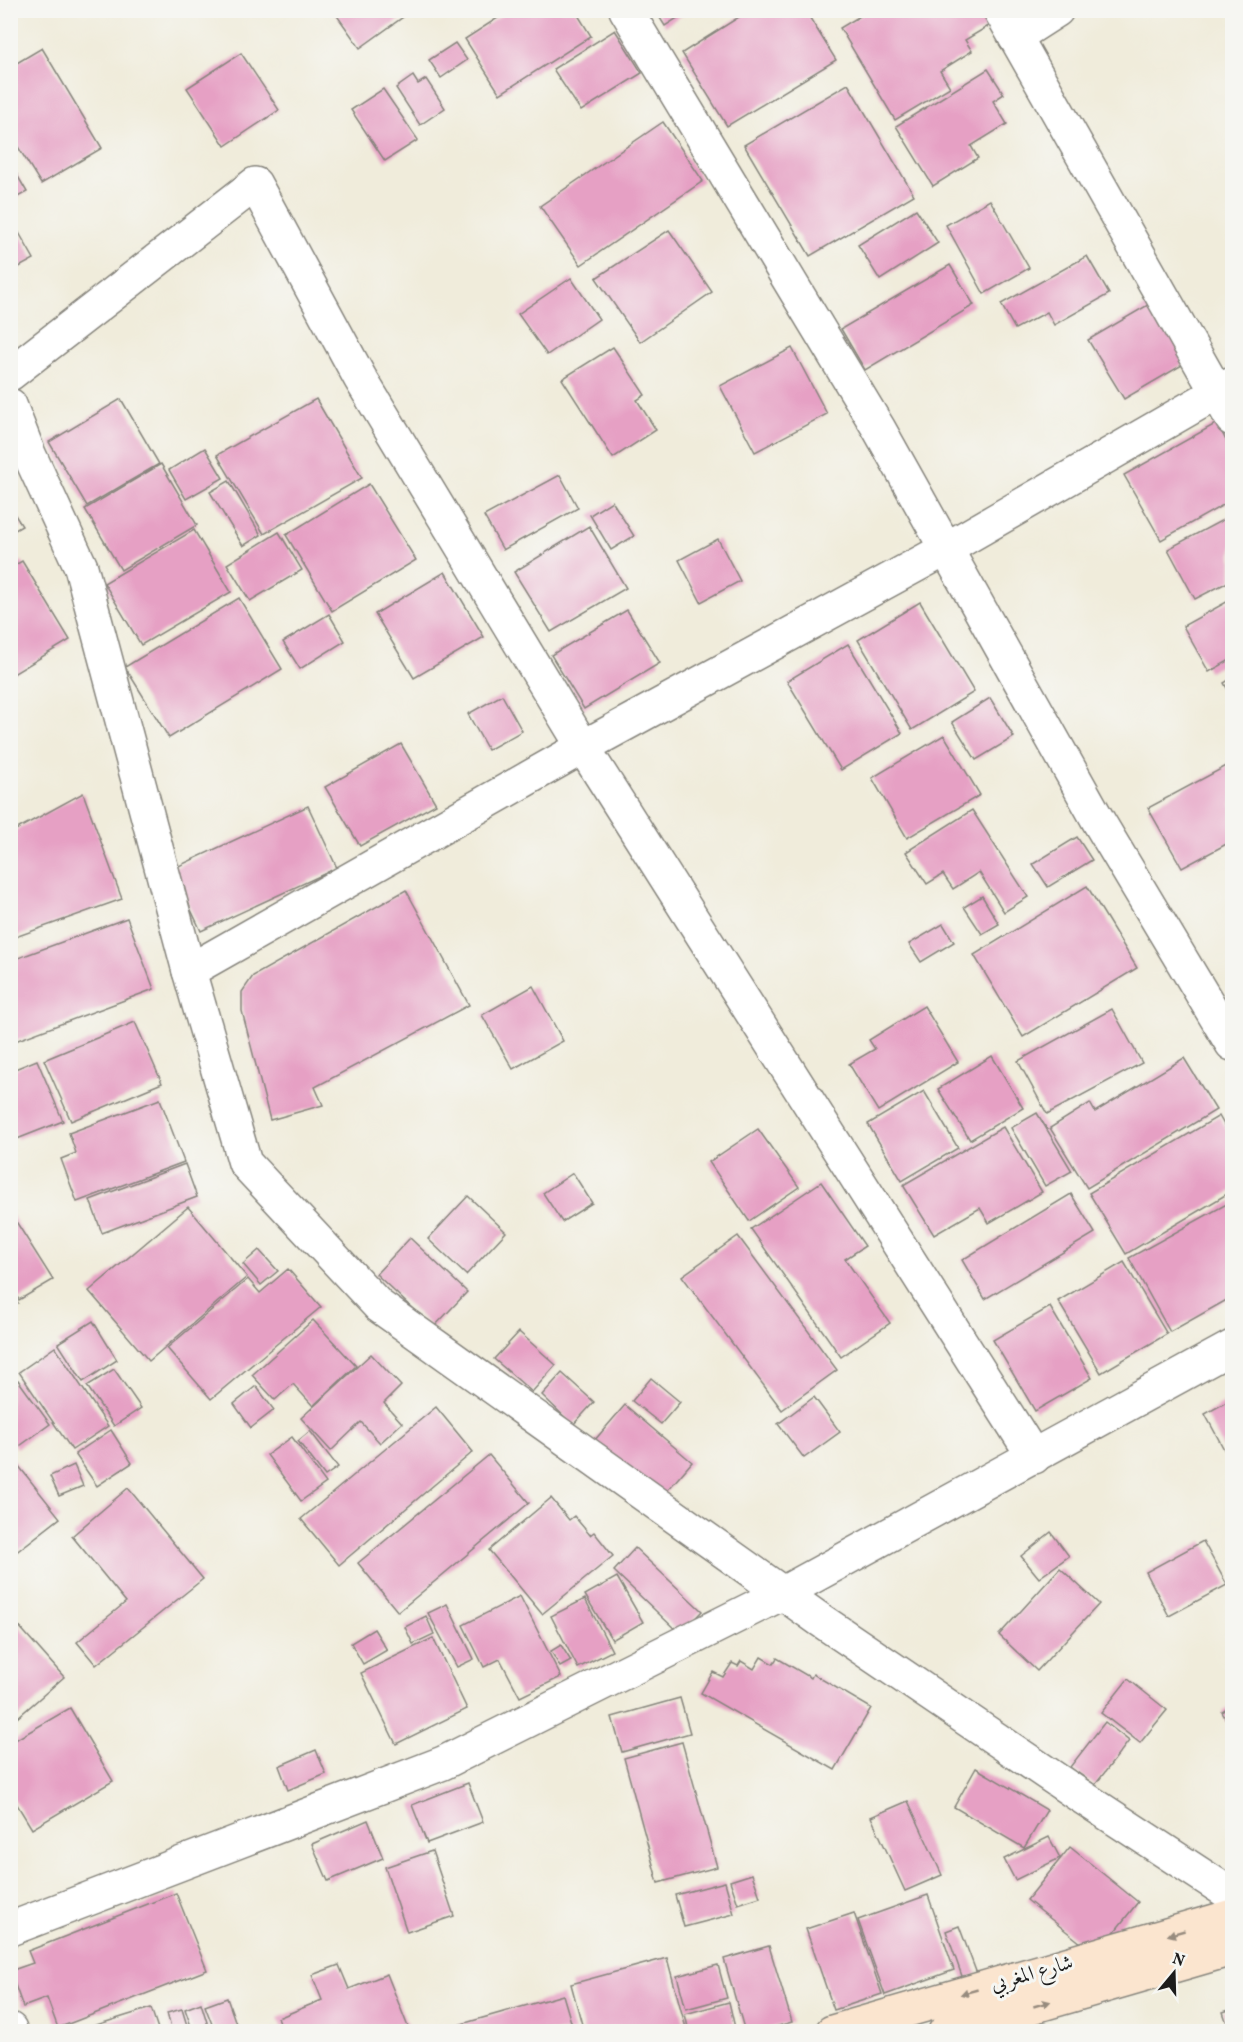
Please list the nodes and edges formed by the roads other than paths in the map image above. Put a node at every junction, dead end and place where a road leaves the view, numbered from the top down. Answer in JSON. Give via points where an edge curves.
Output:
{"nodes":[{"id":1,"x":626,"y":10,"type":"edge"},
{"id":2,"x":1057,"y":10,"type":"edge"},
{"id":3,"x":1007,"y":24,"type":"edge"},
{"id":4,"x":10,"y":374,"type":"edge"},
{"id":5,"x":1228,"y":398,"type":"edge"},
{"id":6,"x":10,"y":405,"type":"edge"},
{"id":7,"x":946,"y":549,"type":"junction"},
{"id":8,"x":583,"y":747,"type":"junction"},
{"id":9,"x":189,"y":971,"type":"junction"},
{"id":10,"x":1233,"y":1044,"type":"edge"},
{"id":11,"x":1233,"y":1347,"type":"edge"},
{"id":12,"x":1034,"y":1457,"type":"junction"},
{"id":13,"x":783,"y":1593,"type":"junction"},
{"id":14,"x":1233,"y":1894,"type":"edge"},
{"id":15,"x":1233,"y":1916,"type":"edge"},
{"id":16,"x":10,"y":1929,"type":"edge"},
{"id":17,"x":1233,"y":1948,"type":"edge"},
{"id":18,"x":832,"y":2031,"type":"edge"},
{"id":19,"x":945,"y":2031,"type":"edge"}],
"edges":[{"from":1,"to":7,"type":"street","via":[[879,429]]},
{"from":2,"to":3,"type":"street"},
{"from":3,"to":5,"type":"street"},
{"from":4,"to":8,"type":"street","via":[[255,184],[360,378]]},
{"from":5,"to":7,"type":"street"},
{"from":6,"to":9,"type":"street","via":[[81,567]]},
{"from":7,"to":8,"type":"street"},
{"from":7,"to":10,"type":"street","via":[[1099,822]]},
{"from":8,"to":9,"type":"street"},
{"from":8,"to":12,"type":"street"},
{"from":9,"to":13,"type":"street","via":[[245,1163],[379,1306]]},
{"from":11,"to":12,"type":"street"},
{"from":12,"to":13,"type":"street"},
{"from":13,"to":14,"type":"street","via":[[1076,1793]]},
{"from":13,"to":16,"type":"street","via":[[443,1763]]},
{"from":15,"to":18,"type":"main road","name":"شارع المغربي","one_way":true},
{"from":19,"to":17,"type":"main road","name":"شارع المغربي","one_way":true}]}
